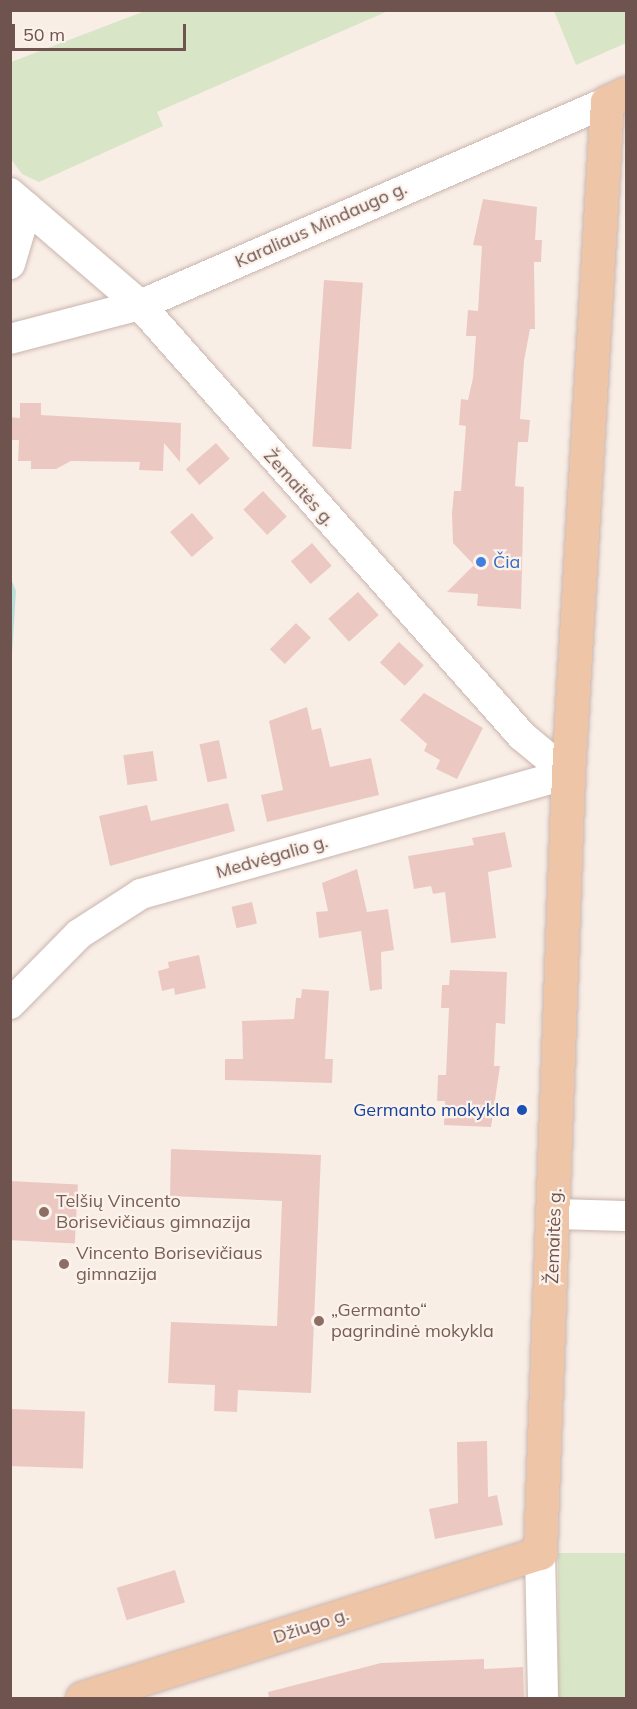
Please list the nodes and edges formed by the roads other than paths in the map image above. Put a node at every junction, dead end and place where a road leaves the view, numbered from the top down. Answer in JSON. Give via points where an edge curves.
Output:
{"nodes":[{"id":1,"x":617,"y":98,"type":"edge"},
{"id":2,"x":19,"y":200,"type":"edge"},
{"id":3,"x":10,"y":264,"type":"edge"},
{"id":4,"x":140,"y":305,"type":"junction"},
{"id":5,"x":10,"y":339,"type":"edge"},
{"id":6,"x":568,"y":774,"type":"junction"},
{"id":7,"x":10,"y":1004,"type":"edge"},
{"id":8,"x":555,"y":1214,"type":"junction"},
{"id":9,"x":627,"y":1216,"type":"edge"},
{"id":10,"x":540,"y":1553,"type":"junction"},
{"id":11,"x":82,"y":1698,"type":"edge"},
{"id":12,"x":543,"y":1698,"type":"edge"}],
"edges":[{"from":1,"to":4,"type":"street","name":"Karaliaus Mindaugo g."},
{"from":1,"to":6,"type":"main road","name":"Žemaitės g."},
{"from":2,"to":3,"type":"street","name":"Žemaitės g."},
{"from":2,"to":4,"type":"street","name":"Žemaitės g."},
{"from":4,"to":5,"type":"street","name":"Karaliaus Mindaugo g."},
{"from":4,"to":6,"type":"street","name":"Žemaitės g.","via":[[522,736]]},
{"from":6,"to":7,"type":"street","name":"Medvėgalio g.","via":[[141,894],[79,934]]},
{"from":6,"to":8,"type":"main road","name":"Žemaitės g."},
{"from":8,"to":9,"type":"street"},
{"from":8,"to":10,"type":"main road","name":"Žemaitės g."},
{"from":10,"to":11,"type":"main road","name":"Džiugo g."},
{"from":10,"to":12,"type":"street","name":"Žemaitės g."}]}
